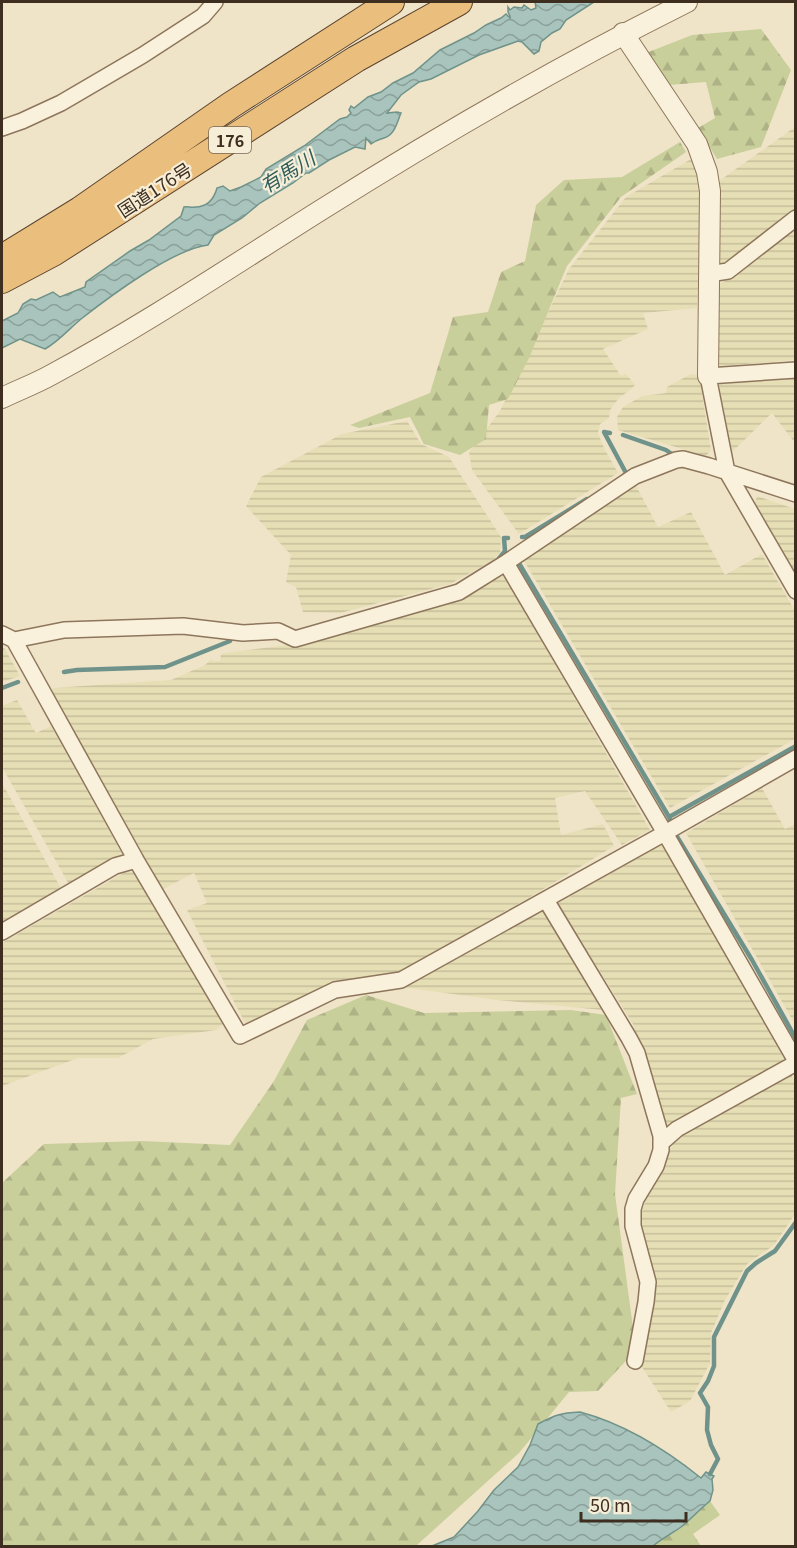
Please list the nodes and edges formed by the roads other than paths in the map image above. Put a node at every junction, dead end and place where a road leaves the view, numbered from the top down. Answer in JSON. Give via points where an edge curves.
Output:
{"nodes":[{"id":1,"x":215,"y":2,"type":"edge"},
{"id":2,"x":391,"y":2,"type":"edge"},
{"id":3,"x":459,"y":2,"type":"edge"},
{"id":4,"x":687,"y":2,"type":"edge"},
{"id":5,"x":623,"y":33,"type":"junction"},
{"id":6,"x":2,"y":128,"type":"edge"},
{"id":7,"x":795,"y":218,"type":"edge"},
{"id":8,"x":2,"y":258,"type":"edge"},
{"id":9,"x":709,"y":274,"type":"junction"},
{"id":10,"x":2,"y":280,"type":"edge"},
{"id":11,"x":795,"y":370,"type":"edge"},
{"id":12,"x":708,"y":376,"type":"junction"},
{"id":13,"x":2,"y":398,"type":"edge"},
{"id":14,"x":727,"y":472,"type":"junction"},
{"id":15,"x":795,"y":494,"type":"edge"},
{"id":16,"x":508,"y":561,"type":"junction"},
{"id":17,"x":795,"y":591,"type":"edge"},
{"id":18,"x":8,"y":637,"type":"edge"},
{"id":19,"x":795,"y":758,"type":"edge"},
{"id":20,"x":665,"y":833,"type":"junction"},
{"id":21,"x":136,"y":860,"type":"junction"},
{"id":22,"x":546,"y":900,"type":"junction"},
{"id":23,"x":2,"y":932,"type":"edge"},
{"id":24,"x":795,"y":1029,"type":"edge"},
{"id":25,"x":782,"y":1037,"type":"junction"},
{"id":26,"x":795,"y":1062,"type":"edge"},
{"id":27,"x":661,"y":1143,"type":"junction"},
{"id":28,"x":635,"y":1361,"type":"dead end"}],
"edges":[{"from":1,"to":6,"type":"street","via":[[203,16],[143,55],[61,103]]},
{"from":2,"to":8,"type":"highway","name":"国道176号","number":"176"},
{"from":3,"to":10,"type":"highway","name":"国道176号","number":"176","via":[[356,59],[53,253]]},
{"from":4,"to":5,"type":"street"},
{"from":5,"to":9,"type":"street","via":[[697,144],[707,172]]},
{"from":5,"to":13,"type":"street","via":[[447,133],[146,320],[50,376]]},
{"from":7,"to":9,"type":"street","via":[[728,271]]},
{"from":9,"to":12,"type":"street"},
{"from":11,"to":12,"type":"street"},
{"from":12,"to":14,"type":"street"},
{"from":14,"to":15,"type":"street"},
{"from":14,"to":16,"type":"street","via":[[680,459],[635,476]]},
{"from":14,"to":17,"type":"street"},
{"from":16,"to":18,"type":"street","via":[[459,592],[295,639],[278,631],[243,633],[183,626],[64,630]]},
{"from":16,"to":20,"type":"street"},
{"from":18,"to":21,"type":"street"},
{"from":19,"to":20,"type":"street"},
{"from":20,"to":22,"type":"street"},
{"from":20,"to":25,"type":"street"},
{"from":21,"to":22,"type":"street","via":[[240,1036],[335,990],[401,980]]},
{"from":21,"to":23,"type":"street","via":[[115,866]]},
{"from":22,"to":27,"type":"street","via":[[630,1038]]},
{"from":24,"to":25,"type":"street"},
{"from":25,"to":26,"type":"street"},
{"from":26,"to":27,"type":"street","via":[[677,1129]]},
{"from":27,"to":28,"type":"street","via":[[656,1166],[633,1209],[633,1226],[648,1282]]}]}
